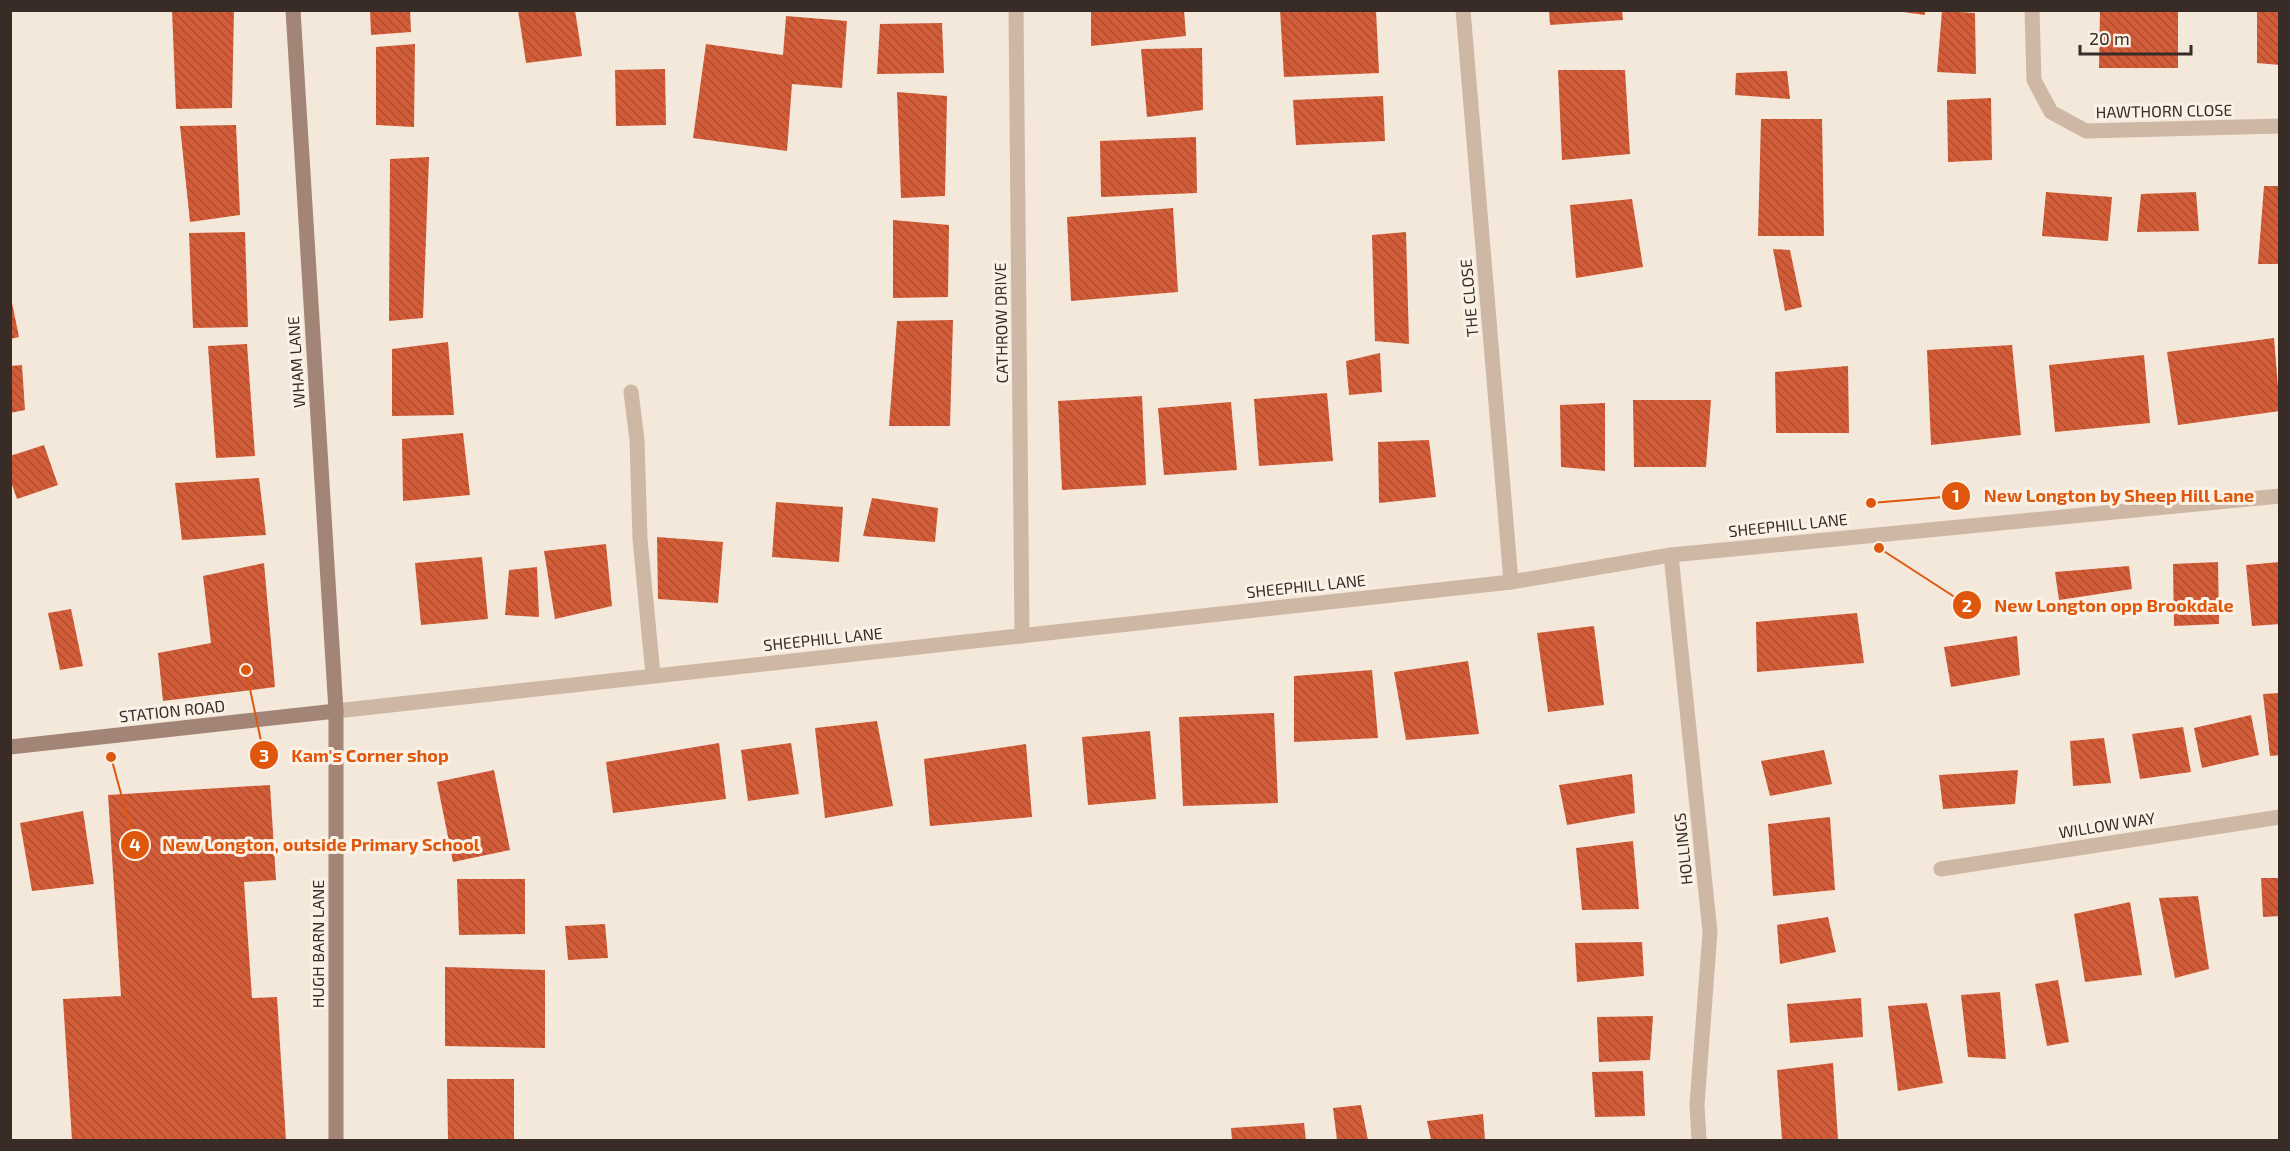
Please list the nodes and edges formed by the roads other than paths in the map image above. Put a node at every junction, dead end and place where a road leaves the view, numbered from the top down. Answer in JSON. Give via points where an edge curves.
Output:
{"nodes":[{"id":1,"x":293,"y":10,"type":"edge"},
{"id":2,"x":1016,"y":10,"type":"edge"},
{"id":3,"x":1463,"y":10,"type":"edge"},
{"id":4,"x":2032,"y":10,"type":"edge"},
{"id":5,"x":2280,"y":126,"type":"edge"},
{"id":6,"x":631,"y":392,"type":"dead end"},
{"id":7,"x":2280,"y":496,"type":"edge"},
{"id":8,"x":1671,"y":555,"type":"junction"},
{"id":9,"x":1511,"y":582,"type":"junction"},
{"id":10,"x":1022,"y":636,"type":"junction"},
{"id":11,"x":653,"y":675,"type":"junction"},
{"id":12,"x":336,"y":711,"type":"junction"},
{"id":13,"x":10,"y":747,"type":"edge"},
{"id":14,"x":2280,"y":817,"type":"edge"},
{"id":15,"x":1941,"y":869,"type":"dead end"},
{"id":16,"x":336,"y":1140,"type":"edge"},
{"id":17,"x":1699,"y":1140,"type":"edge"}],
"edges":[{"from":1,"to":12,"type":"street","name":"WHAM LANE"},
{"from":2,"to":10,"type":"street","name":"CATHROW DRIVE"},
{"from":3,"to":9,"type":"street","name":"THE CLOSE"},
{"from":4,"to":5,"type":"street","name":"HAWTHORN CLOSE","via":[[2034,80],[2051,112],[2086,130]]},
{"from":6,"to":11,"type":"street"},
{"from":7,"to":8,"type":"street","name":"SHEEPHILL LANE"},
{"from":8,"to":9,"type":"street","name":"SHEEPHILL LANE"},
{"from":8,"to":17,"type":"street","name":"HOLLINGS","via":[[1710,932],[1697,1105]]},
{"from":9,"to":10,"type":"street","name":"SHEEPHILL LANE"},
{"from":10,"to":11,"type":"street","name":"SHEEPHILL LANE"},
{"from":11,"to":12,"type":"street","name":"SHEEPHILL LANE"},
{"from":12,"to":13,"type":"street","name":"STATION ROAD"},
{"from":12,"to":16,"type":"street","name":"HUGH BARN LANE"},
{"from":14,"to":15,"type":"street","name":"WILLOW WAY"}]}
